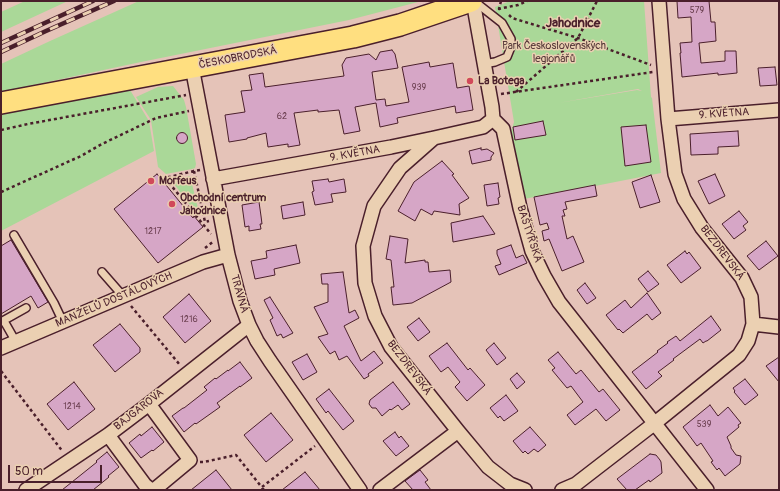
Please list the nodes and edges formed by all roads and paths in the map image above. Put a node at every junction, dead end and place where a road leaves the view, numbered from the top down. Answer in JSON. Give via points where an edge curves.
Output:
{"nodes":[{"id":1,"x":473,"y":1,"type":"edge"},
{"id":2,"x":501,"y":1,"type":"edge"},
{"id":3,"x":597,"y":1,"type":"edge"},
{"id":4,"x":659,"y":1,"type":"edge"},
{"id":5,"x":504,"y":12,"type":"dead end"},
{"id":6,"x":508,"y":15,"type":"dead end"},
{"id":7,"x":578,"y":38,"type":"junction"},
{"id":8,"x":484,"y":64,"type":"junction"},
{"id":9,"x":192,"y":67,"type":"junction"},
{"id":10,"x":665,"y":70,"type":"junction"},
{"id":11,"x":515,"y":92,"type":"junction"},
{"id":12,"x":197,"y":93,"type":"junction"},
{"id":13,"x":490,"y":96,"type":"junction"},
{"id":14,"x":1,"y":103,"type":"edge"},
{"id":15,"x":779,"y":110,"type":"edge"},
{"id":16,"x":190,"y":111,"type":"dead end"},
{"id":17,"x":668,"y":118,"type":"junction"},
{"id":18,"x":492,"y":119,"type":"junction"},
{"id":19,"x":1,"y":130,"type":"edge"},
{"id":20,"x":434,"y":138,"type":"junction"},
{"id":21,"x":391,"y":147,"type":"junction"},
{"id":22,"x":400,"y":168,"type":"junction"},
{"id":23,"x":194,"y":171,"type":"dead end"},
{"id":24,"x":214,"y":179,"type":"junction"},
{"id":25,"x":1,"y":192,"type":"edge"},
{"id":26,"x":14,"y":235,"type":"dead end"},
{"id":27,"x":215,"y":240,"type":"dead end"},
{"id":28,"x":228,"y":255,"type":"junction"},
{"id":29,"x":102,"y":272,"type":"dead end"},
{"id":30,"x":122,"y":296,"type":"junction"},
{"id":31,"x":26,"y":308,"type":"dead end"},
{"id":32,"x":3,"y":322,"type":"edge"},
{"id":33,"x":63,"y":322,"type":"junction"},
{"id":34,"x":754,"y":324,"type":"junction"},
{"id":35,"x":249,"y":325,"type":"junction"},
{"id":36,"x":779,"y":327,"type":"edge"},
{"id":37,"x":16,"y":342,"type":"junction"},
{"id":38,"x":1,"y":348,"type":"edge"},
{"id":39,"x":1,"y":371,"type":"edge"},
{"id":40,"x":186,"y":374,"type":"junction"},
{"id":41,"x":149,"y":404,"type":"junction"},
{"id":42,"x":655,"y":423,"type":"junction"},
{"id":43,"x":458,"y":431,"type":"junction"},
{"id":44,"x":108,"y":434,"type":"junction"},
{"id":45,"x":324,"y":438,"type":"junction"},
{"id":46,"x":190,"y":460,"type":"junction"},
{"id":47,"x":70,"y":461,"type":"junction"},
{"id":48,"x":263,"y":489,"type":"edge"},
{"id":49,"x":26,"y":490,"type":"edge"},
{"id":50,"x":152,"y":490,"type":"edge"},
{"id":51,"x":360,"y":490,"type":"edge"},
{"id":52,"x":380,"y":490,"type":"edge"},
{"id":53,"x":525,"y":490,"type":"edge"},
{"id":54,"x":562,"y":490,"type":"edge"},
{"id":55,"x":707,"y":490,"type":"edge"}],
"edges":[{"from":1,"to":8,"type":"street"},
{"from":1,"to":8,"type":"lane","via":[[502,23],[511,39],[507,57]]},
{"from":1,"to":9,"type":"main road","name":"ČESKOBRODSKÁ","via":[[400,25],[353,37]]},
{"from":2,"to":5,"type":"path","via":[[499,9]]},
{"from":3,"to":7,"type":"path"},
{"from":4,"to":10,"type":"street","name":"BEZDREVSKÁ"},
{"from":6,"to":7,"type":"path"},
{"from":7,"to":10,"type":"path"},
{"from":7,"to":11,"type":"path"},
{"from":8,"to":13,"type":"street"},
{"from":9,"to":12,"type":"street","name":"TRAVNÁ"},
{"from":9,"to":14,"type":"main road","name":"ČESKOBRODSKÁ"},
{"from":10,"to":11,"type":"path"},
{"from":10,"to":17,"type":"street","name":"BEZDREVSKÁ"},
{"from":11,"to":13,"type":"path"},
{"from":12,"to":19,"type":"path"},
{"from":12,"to":24,"type":"street","name":"TRAVNÁ"},
{"from":13,"to":18,"type":"street"},
{"from":15,"to":17,"type":"street","name":"9. KVĚTNA"},
{"from":16,"to":25,"type":"path","via":[[156,118]]},
{"from":17,"to":34,"type":"street","name":"BEZDREVSKÁ","via":[[675,174],[684,199],[702,228],[742,278],[752,297]]},
{"from":18,"to":20,"type":"street","name":"9. KVĚTNA","via":[[483,128]]},
{"from":18,"to":42,"type":"street","name":"BAŠTÝŘSKÁ","via":[[503,129],[520,208],[532,250],[544,276],[559,302]]},
{"from":20,"to":21,"type":"street","name":"9. KVĚTNA"},
{"from":20,"to":22,"type":"street","name":"BEZDREVSKÁ"},
{"from":21,"to":22,"type":"street","via":[[398,152]]},
{"from":21,"to":24,"type":"street","name":"9. KVĚTNA"},
{"from":22,"to":43,"type":"street","name":"BEZDREVSKÁ","via":[[374,206],[363,246],[365,283],[375,316],[391,347]]},
{"from":23,"to":27,"type":"path","via":[[165,178]]},
{"from":24,"to":28,"type":"street","name":"TRAVNÁ"},
{"from":26,"to":33,"type":"lane"},
{"from":28,"to":30,"type":"street","name":"MANŽELŮ DOSTÁLOVÝCH","via":[[203,262]]},
{"from":28,"to":35,"type":"street","name":"TRAVNÁ","via":[[240,302]]},
{"from":29,"to":30,"type":"lane"},
{"from":30,"to":33,"type":"street","name":"MANŽELŮ DOSTÁLOVÝCH"},
{"from":30,"to":40,"type":"path"},
{"from":31,"to":32,"type":"lane"},
{"from":32,"to":37,"type":"lane"},
{"from":33,"to":37,"type":"street","name":"MANŽELŮ DOSTÁLOVÝCH"},
{"from":34,"to":36,"type":"street"},
{"from":34,"to":42,"type":"street","name":"BEZDREVSKÁ","via":[[740,355]]},
{"from":35,"to":40,"type":"street","name":"BAJGAROVA"},
{"from":35,"to":45,"type":"street","name":"TRAVNÁ","via":[[257,342]]},
{"from":37,"to":38,"type":"street","name":"MANŽELŮ DOSTÁLOVÝCH"},
{"from":39,"to":47,"type":"path"},
{"from":40,"to":41,"type":"street","name":"BAJGAROVA"},
{"from":41,"to":44,"type":"street","name":"BAJGAROVA"},
{"from":41,"to":46,"type":"street"},
{"from":42,"to":54,"type":"street","name":"BEZDREVSKÁ","via":[[576,484]]},
{"from":42,"to":55,"type":"street","name":"BAŠTÝŘSKÁ"},
{"from":43,"to":52,"type":"street"},
{"from":43,"to":53,"type":"street","name":"BEZDREVSKÁ","via":[[488,467],[510,484]]},
{"from":44,"to":47,"type":"street","name":"BAJGAROVA"},
{"from":44,"to":50,"type":"street","via":[[145,485]]},
{"from":45,"to":48,"type":"path"},
{"from":45,"to":51,"type":"street","name":"TRAVNÁ"},
{"from":46,"to":48,"type":"path","via":[[204,462],[236,455]]},
{"from":46,"to":50,"type":"street"},
{"from":47,"to":49,"type":"street","name":"BAJGAROVA"}]}
